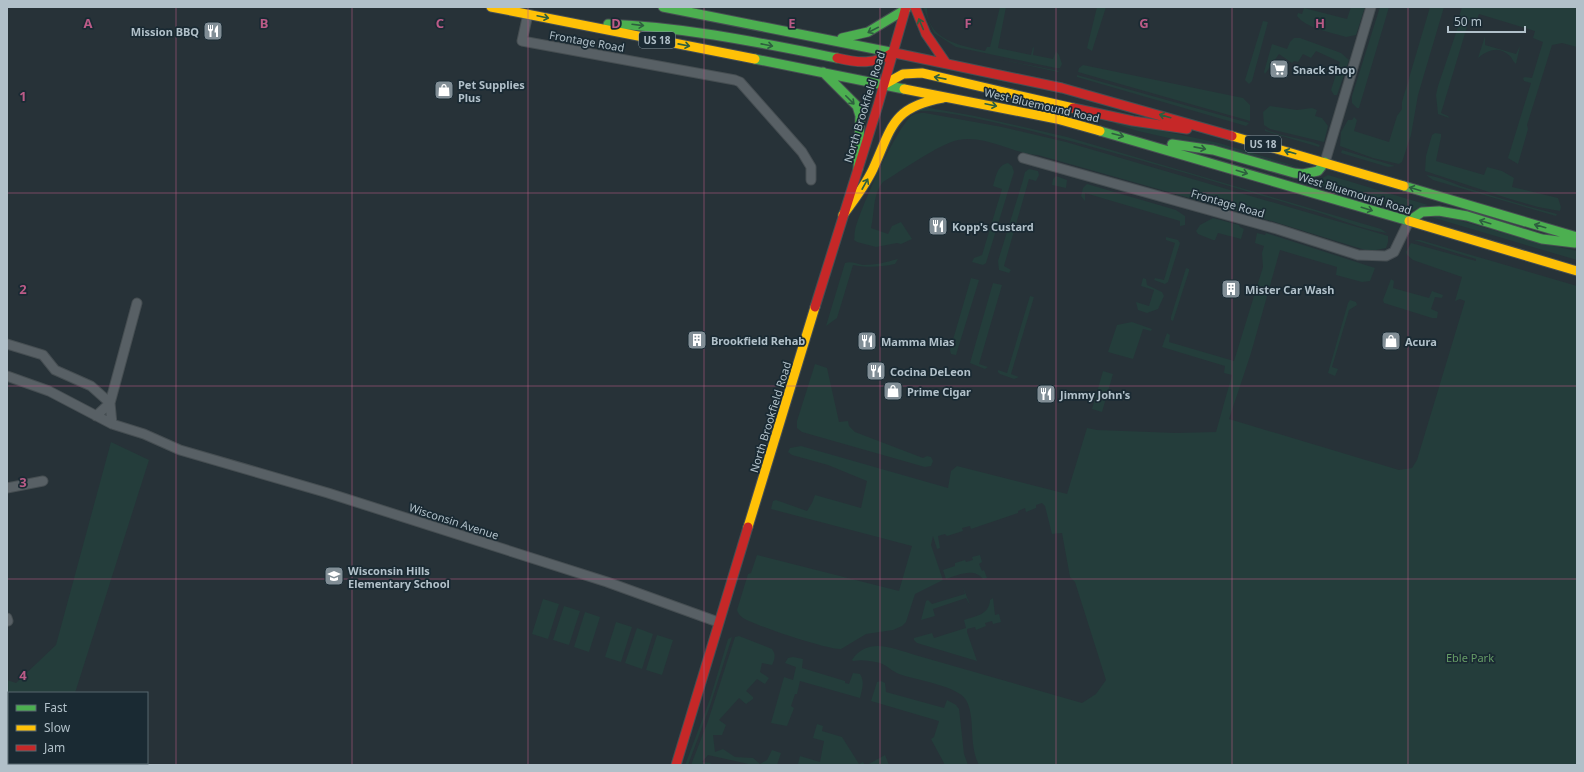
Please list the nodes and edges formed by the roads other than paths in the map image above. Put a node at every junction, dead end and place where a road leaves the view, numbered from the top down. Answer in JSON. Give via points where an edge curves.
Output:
{"nodes":[{"id":1,"x":491,"y":7,"type":"edge"},
{"id":2,"x":663,"y":7,"type":"edge"},
{"id":3,"x":1371,"y":7,"type":"edge"},
{"id":4,"x":909,"y":8,"type":"edge"},
{"id":5,"x":528,"y":14,"type":"junction"},
{"id":6,"x":571,"y":23,"type":"junction"},
{"id":7,"x":828,"y":39,"type":"junction"},
{"id":8,"x":894,"y":52,"type":"junction"},
{"id":9,"x":946,"y":63,"type":"junction"},
{"id":10,"x":822,"y":72,"type":"junction"},
{"id":11,"x":885,"y":84,"type":"junction"},
{"id":12,"x":953,"y":97,"type":"junction"},
{"id":13,"x":1225,"y":134,"type":"junction"},
{"id":14,"x":1134,"y":140,"type":"junction"},
{"id":15,"x":1023,"y":158,"type":"dead end"},
{"id":16,"x":1325,"y":162,"type":"junction"},
{"id":17,"x":858,"y":169,"type":"junction"},
{"id":18,"x":810,"y":180,"type":"dead end"},
{"id":19,"x":843,"y":216,"type":"junction"},
{"id":20,"x":1409,"y":221,"type":"junction"},
{"id":21,"x":1577,"y":237,"type":"edge"},
{"id":22,"x":1577,"y":243,"type":"edge"},
{"id":23,"x":1577,"y":271,"type":"edge"},
{"id":24,"x":137,"y":303,"type":"dead end"},
{"id":25,"x":7,"y":344,"type":"edge"},
{"id":26,"x":7,"y":376,"type":"edge"},
{"id":27,"x":110,"y":403,"type":"junction"},
{"id":28,"x":96,"y":416,"type":"junction"},
{"id":29,"x":112,"y":424,"type":"junction"},
{"id":30,"x":43,"y":481,"type":"dead end"},
{"id":31,"x":7,"y":488,"type":"edge"},
{"id":32,"x":718,"y":622,"type":"junction"},
{"id":33,"x":676,"y":765,"type":"edge"}],
"edges":[{"from":1,"to":5,"type":"main road","name":"West Bluemound Road","number":"US 18"},
{"from":2,"to":7,"type":"main road","name":"West Bluemound Road","number":"US 18"},
{"from":3,"to":16,"type":"street"},
{"from":4,"to":7,"type":"main road","one_way":true,"via":[[867,33]]},
{"from":4,"to":8,"type":"main road","name":"North Brookfield Road"},
{"from":9,"to":4,"type":"main road","one_way":true},
{"from":5,"to":6,"type":"main road","name":"West Bluemound Road","number":"US 18","one_way":true},
{"from":5,"to":18,"type":"street","name":"Frontage Road","via":[[522,41],[740,82],[802,152],[811,167]]},
{"from":6,"to":8,"type":"main road","one_way":true,"via":[[629,24],[705,33],[860,63],[884,59]]},
{"from":6,"to":10,"type":"main road","name":"West Bluemound Road","number":"US 18","one_way":true},
{"from":7,"to":8,"type":"main road","name":"West Bluemound Road","number":"US 18"},
{"from":8,"to":9,"type":"main road","name":"West Bluemound Road","number":"US 18"},
{"from":8,"to":11,"type":"main road","name":"North Brookfield Road"},
{"from":13,"to":9,"type":"main road","name":"West Bluemound Road","number":"US 18","one_way":true,"via":[[1062,88]]},
{"from":10,"to":11,"type":"main road","name":"West Bluemound Road","number":"US 18"},
{"from":10,"to":17,"type":"main road","one_way":true,"via":[[857,106],[860,116]]},
{"from":11,"to":12,"type":"main road","name":"West Bluemound Road","number":"US 18"},
{"from":13,"to":11,"type":"main road","one_way":true,"via":[[1155,126],[993,88],[919,74],[906,73]]},
{"from":11,"to":17,"type":"main road","name":"North Brookfield Road"},
{"from":12,"to":14,"type":"main road","name":"West Bluemound Road","number":"US 18","one_way":true,"via":[[1057,119]]},
{"from":19,"to":12,"type":"main road","one_way":true,"via":[[864,187],[885,138],[904,110],[916,104]]},
{"from":16,"to":13,"type":"main road","name":"West Bluemound Road","number":"US 18","one_way":true},
{"from":14,"to":16,"type":"main road","one_way":true,"via":[[1212,150],[1294,173],[1318,171]]},
{"from":14,"to":20,"type":"main road","name":"West Bluemound Road","number":"US 18","one_way":true},
{"from":15,"to":20,"type":"street","name":"Frontage Road","via":[[1277,229],[1358,255],[1386,256],[1394,252]]},
{"from":21,"to":16,"type":"main road","name":"West Bluemound Road","number":"US 18","one_way":true},
{"from":17,"to":19,"type":"main road","name":"North Brookfield Road"},
{"from":19,"to":32,"type":"main road","name":"North Brookfield Road","via":[[740,560],[723,614]]},
{"from":22,"to":20,"type":"main road","one_way":true,"via":[[1540,239],[1438,211],[1417,214]]},
{"from":20,"to":23,"type":"main road","name":"West Bluemound Road","number":"US 18"},
{"from":24,"to":27,"type":"street"},
{"from":25,"to":27,"type":"street","via":[[43,355],[55,370],[91,386]]},
{"from":26,"to":28,"type":"street","name":"Wisconsin Avenue","via":[[49,391]]},
{"from":27,"to":28,"type":"street"},
{"from":27,"to":29,"type":"street"},
{"from":28,"to":29,"type":"street","name":"Wisconsin Avenue"},
{"from":29,"to":32,"type":"street","name":"Wisconsin Avenue","via":[[144,434],[180,450],[600,579]]},
{"from":30,"to":31,"type":"street"},
{"from":32,"to":33,"type":"main road","name":"North Brookfield Road"}]}
